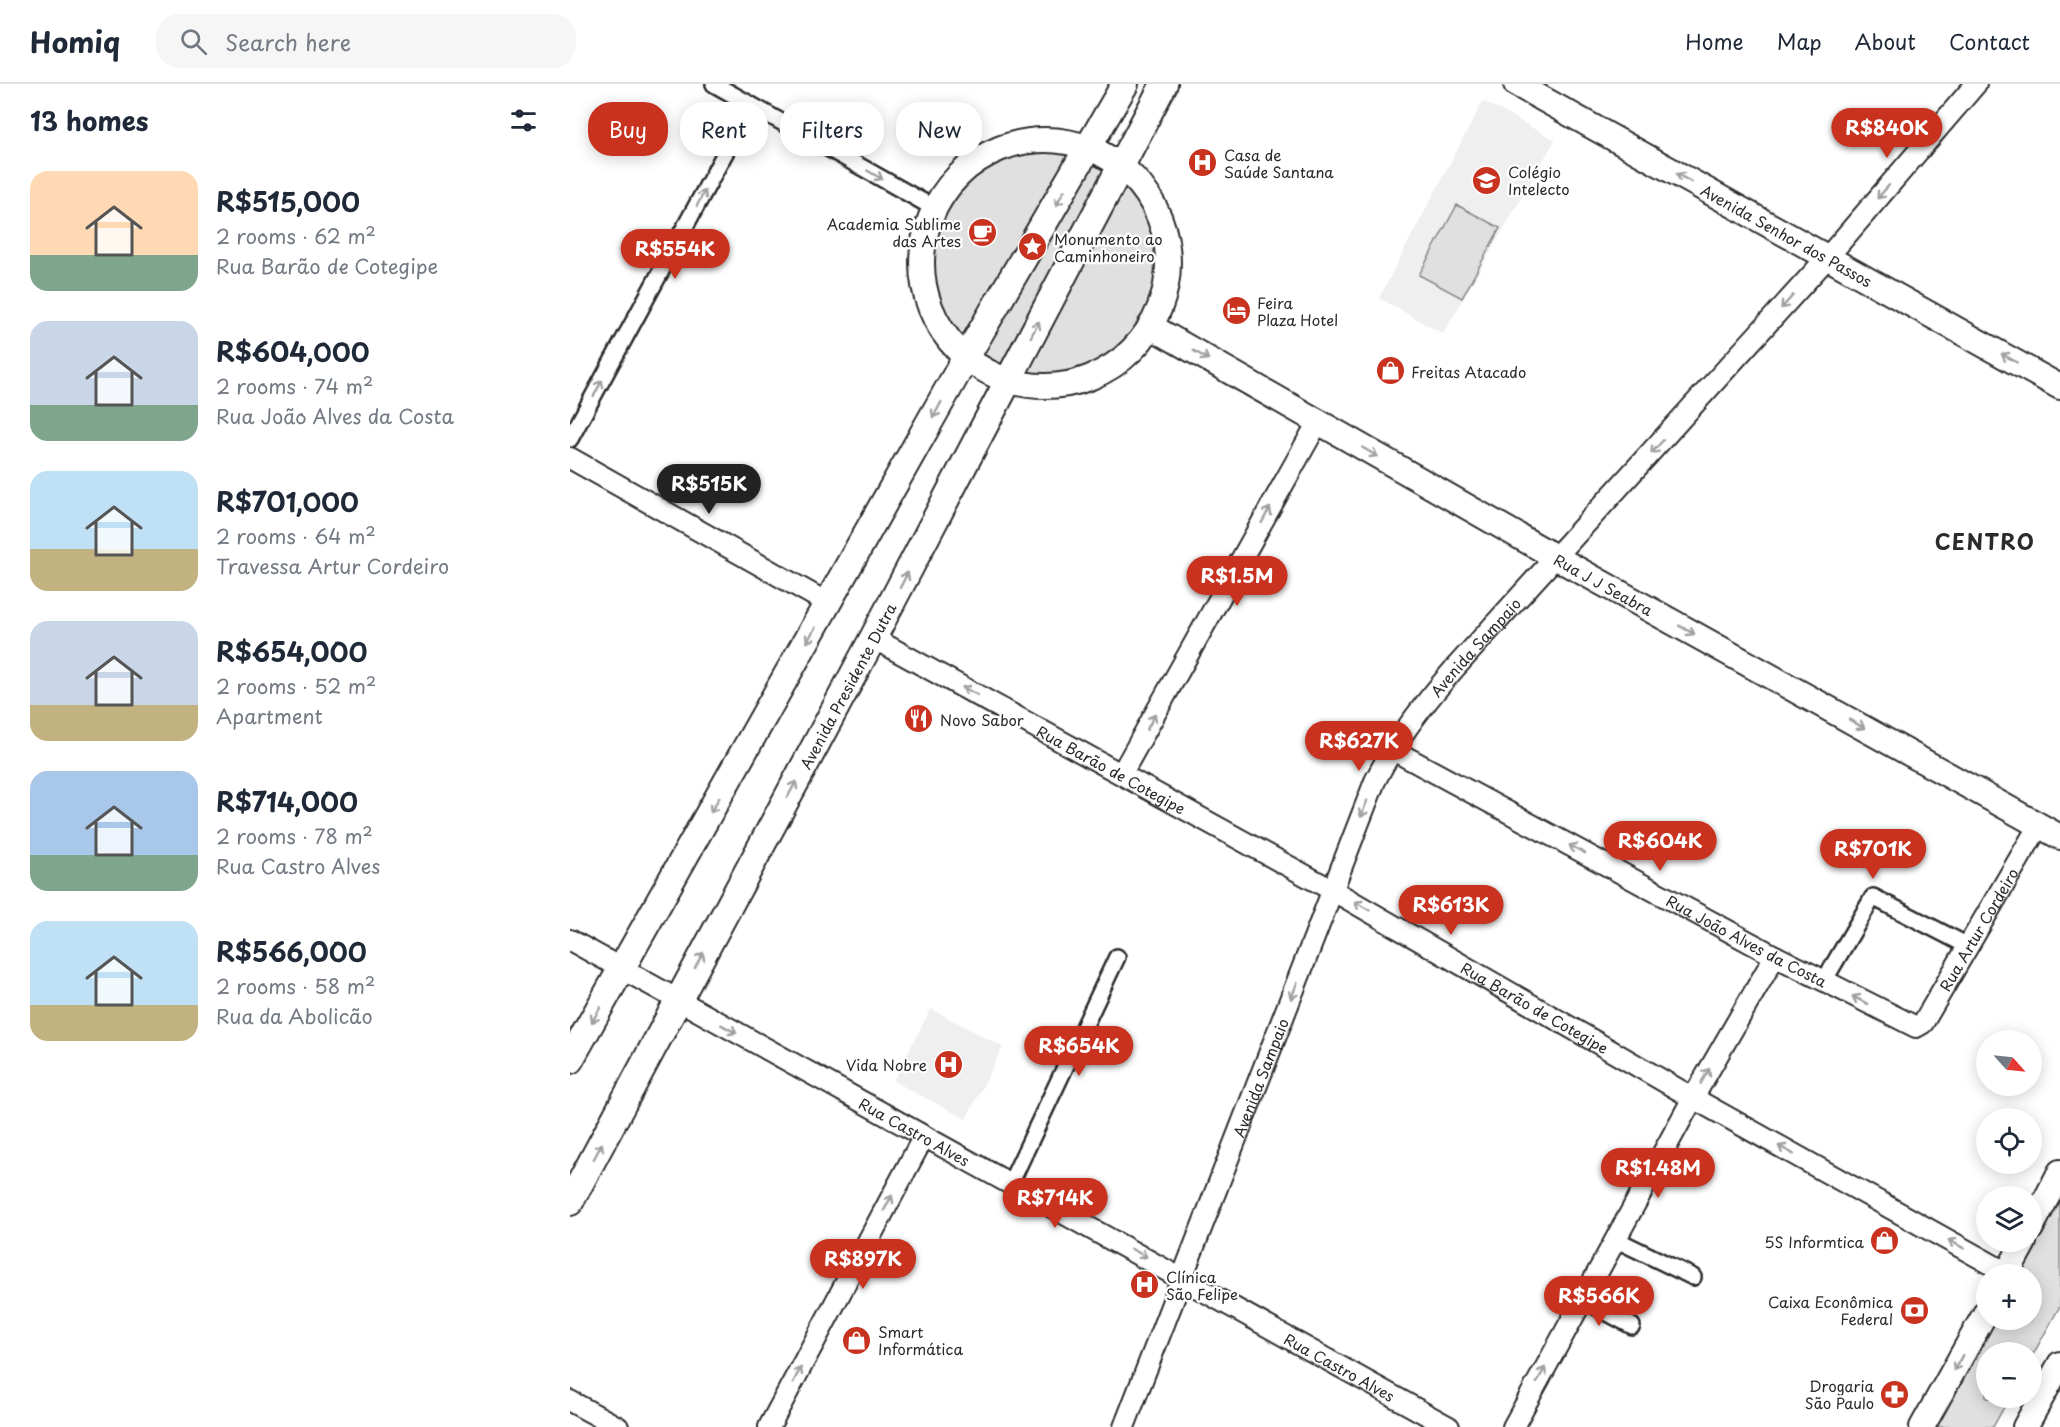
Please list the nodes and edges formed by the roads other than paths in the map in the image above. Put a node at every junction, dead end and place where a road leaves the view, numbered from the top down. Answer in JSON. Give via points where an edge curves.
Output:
{"nodes":[{"id":1,"x":714,"y":84,"type":"edge"},
{"id":2,"x":1125,"y":84,"type":"edge"},
{"id":3,"x":1164,"y":84,"type":"edge"},
{"id":4,"x":1516,"y":84,"type":"edge"},
{"id":5,"x":1976,"y":84,"type":"edge"},
{"id":6,"x":746,"y":102,"type":"edge"},
{"id":7,"x":768,"y":115,"type":"edge"},
{"id":8,"x":1089,"y":148,"type":"junction"},
{"id":9,"x":723,"y":156,"type":"edge"},
{"id":10,"x":1122,"y":166,"type":"junction"},
{"id":11,"x":934,"y":208,"type":"junction"},
{"id":12,"x":1826,"y":258,"type":"junction"},
{"id":13,"x":1150,"y":326,"type":"junction"},
{"id":14,"x":965,"y":359,"type":"junction"},
{"id":15,"x":1007,"y":380,"type":"junction"},
{"id":16,"x":2060,"y":387,"type":"edge"},
{"id":17,"x":1318,"y":422,"type":"junction"},
{"id":18,"x":570,"y":439,"type":"edge"},
{"id":19,"x":570,"y":458,"type":"edge"},
{"id":20,"x":1557,"y":558,"type":"junction"},
{"id":21,"x":829,"y":604,"type":"junction"},
{"id":22,"x":873,"y":638,"type":"junction"},
{"id":23,"x":1391,"y":749,"type":"junction"},
{"id":24,"x":1122,"y":773,"type":"junction"},
{"id":25,"x":2039,"y":825,"type":"junction"},
{"id":26,"x":2060,"y":837,"type":"edge"},
{"id":27,"x":1332,"y":890,"type":"junction"},
{"id":28,"x":570,"y":940,"type":"edge"},
{"id":29,"x":1968,"y":946,"type":"junction"},
{"id":30,"x":1775,"y":956,"type":"junction"},
{"id":31,"x":1117,"y":957,"type":"dead end"},
{"id":32,"x":622,"y":969,"type":"junction"},
{"id":33,"x":1824,"y":981,"type":"junction"},
{"id":34,"x":677,"y":1000,"type":"junction"},
{"id":35,"x":1912,"y":1027,"type":"joint"},
{"id":36,"x":570,"y":1060,"type":"edge"},
{"id":37,"x":1693,"y":1098,"type":"junction"},
{"id":38,"x":924,"y":1136,"type":"junction"},
{"id":39,"x":2060,"y":1172,"type":"edge"},
{"id":40,"x":1010,"y":1184,"type":"junction"},
{"id":41,"x":570,"y":1202,"type":"edge"},
{"id":42,"x":2042,"y":1207,"type":"edge"},
{"id":43,"x":1615,"y":1239,"type":"junction"},
{"id":44,"x":1989,"y":1264,"type":"edge"},
{"id":45,"x":1693,"y":1277,"type":"dead end"},
{"id":46,"x":1184,"y":1278,"type":"junction"},
{"id":47,"x":1582,"y":1299,"type":"junction"},
{"id":48,"x":1632,"y":1326,"type":"dead end"},
{"id":49,"x":1976,"y":1330,"type":"edge"},
{"id":50,"x":2060,"y":1364,"type":"edge"},
{"id":51,"x":570,"y":1401,"type":"edge"},
{"id":52,"x":618,"y":1427,"type":"edge"},
{"id":53,"x":769,"y":1427,"type":"edge"},
{"id":54,"x":1124,"y":1427,"type":"edge"},
{"id":55,"x":1449,"y":1427,"type":"edge"},
{"id":56,"x":1513,"y":1427,"type":"edge"},
{"id":57,"x":1922,"y":1427,"type":"edge"},
{"id":58,"x":2025,"y":1427,"type":"edge"}],
"edges":[{"from":1,"to":6,"type":"street"},
{"from":2,"to":8,"type":"highway"},
{"from":3,"to":10,"type":"highway","name":"Avenida Presidente Dutra"},
{"from":12,"to":4,"type":"main road","name":"Avenida Senhor dos Passos","one_way":true},
{"from":5,"to":12,"type":"street","name":"Avenida Sampaio","one_way":true},
{"from":7,"to":11,"type":"street","one_way":true},
{"from":8,"to":10,"type":"main road"},
{"from":8,"to":11,"type":"main road","via":[[1046,139],[993,150],[950,184]]},
{"from":8,"to":14,"type":"highway","one_way":true},
{"from":18,"to":9,"type":"street","one_way":true},
{"from":10,"to":13,"type":"main road","via":[[1143,188],[1165,235],[1166,281]]},
{"from":15,"to":10,"type":"highway","name":"Avenida Presidente Dutra","one_way":true},
{"from":11,"to":14,"type":"main road","via":[[922,247],[922,280],[941,331]]},
{"from":16,"to":12,"type":"main road","name":"Avenida Senhor dos Passos","one_way":true},
{"from":12,"to":20,"type":"street","name":"Avenida Sampaio","one_way":true},
{"from":13,"to":15,"type":"main road","via":[[1131,350],[1107,369],[1078,381],[1052,386]]},
{"from":13,"to":17,"type":"main road","name":"Rua J J Seabra","one_way":true},
{"from":14,"to":15,"type":"main road"},
{"from":14,"to":21,"type":"highway","one_way":true},
{"from":22,"to":15,"type":"highway","name":"Avenida Presidente Dutra","one_way":true},
{"from":17,"to":20,"type":"main road","name":"Rua J J Seabra","one_way":true},
{"from":24,"to":17,"type":"street","one_way":true},
{"from":19,"to":21,"type":"street"},
{"from":20,"to":23,"type":"street","name":"Avenida Sampaio","via":[[1454,669]]},
{"from":20,"to":25,"type":"main road","name":"Rua J J Seabra","one_way":true},
{"from":21,"to":32,"type":"highway","one_way":true},
{"from":24,"to":22,"type":"street","name":"Rua Barão de Cotegipe","one_way":true},
{"from":34,"to":22,"type":"highway","name":"Avenida Presidente Dutra","one_way":true},
{"from":23,"to":27,"type":"street","name":"Avenida Sampaio","one_way":true},
{"from":30,"to":23,"type":"street","name":"Rua João Alves da Costa","one_way":true},
{"from":24,"to":27,"type":"street","name":"Rua Barão de Cotegipe"},
{"from":25,"to":26,"type":"main road","name":"Rua J J Seabra"},
{"from":25,"to":29,"type":"street","name":"Rua Artur Cordeiro"},
{"from":37,"to":27,"type":"street","name":"Rua Barão de Cotegipe","one_way":true},
{"from":27,"to":46,"type":"street","name":"Avenida Sampaio","one_way":true},
{"from":28,"to":32,"type":"street","name":"Rua Castro Alves"},
{"from":29,"to":33,"type":"street","via":[[1873,897]]},
{"from":29,"to":35,"type":"street","name":"Rua Artur Cordeiro","via":[[1923,1023]]},
{"from":30,"to":33,"type":"street","name":"Rua João Alves da Costa"},
{"from":37,"to":30,"type":"street","one_way":true},
{"from":31,"to":40,"type":"street"},
{"from":32,"to":34,"type":"street","name":"Rua Castro Alves"},
{"from":32,"to":36,"type":"highway","one_way":true},
{"from":35,"to":33,"type":"street","name":"Rua João Alves da Costa","one_way":true},
{"from":34,"to":38,"type":"street","name":"Rua Castro Alves","one_way":true},
{"from":41,"to":34,"type":"highway","name":"Avenida Presidente Dutra","one_way":true},
{"from":37,"to":43,"type":"street"},
{"from":44,"to":37,"type":"street","name":"Rua Barão de Cotegipe","one_way":true},
{"from":38,"to":40,"type":"street","name":"Rua Castro Alves"},
{"from":53,"to":38,"type":"street","one_way":true},
{"from":39,"to":42,"type":"main road"},
{"from":40,"to":46,"type":"street","name":"Rua Castro Alves","one_way":true},
{"from":43,"to":45,"type":"street"},
{"from":43,"to":47,"type":"street"},
{"from":46,"to":54,"type":"street","name":"Avenida Sampaio"},
{"from":46,"to":55,"type":"street","name":"Rua Castro Alves"},
{"from":47,"to":48,"type":"street"},
{"from":56,"to":47,"type":"street","one_way":true},
{"from":49,"to":57,"type":"main road","one_way":true},
{"from":50,"to":58,"type":"main road"},
{"from":51,"to":52,"type":"street"}]}
